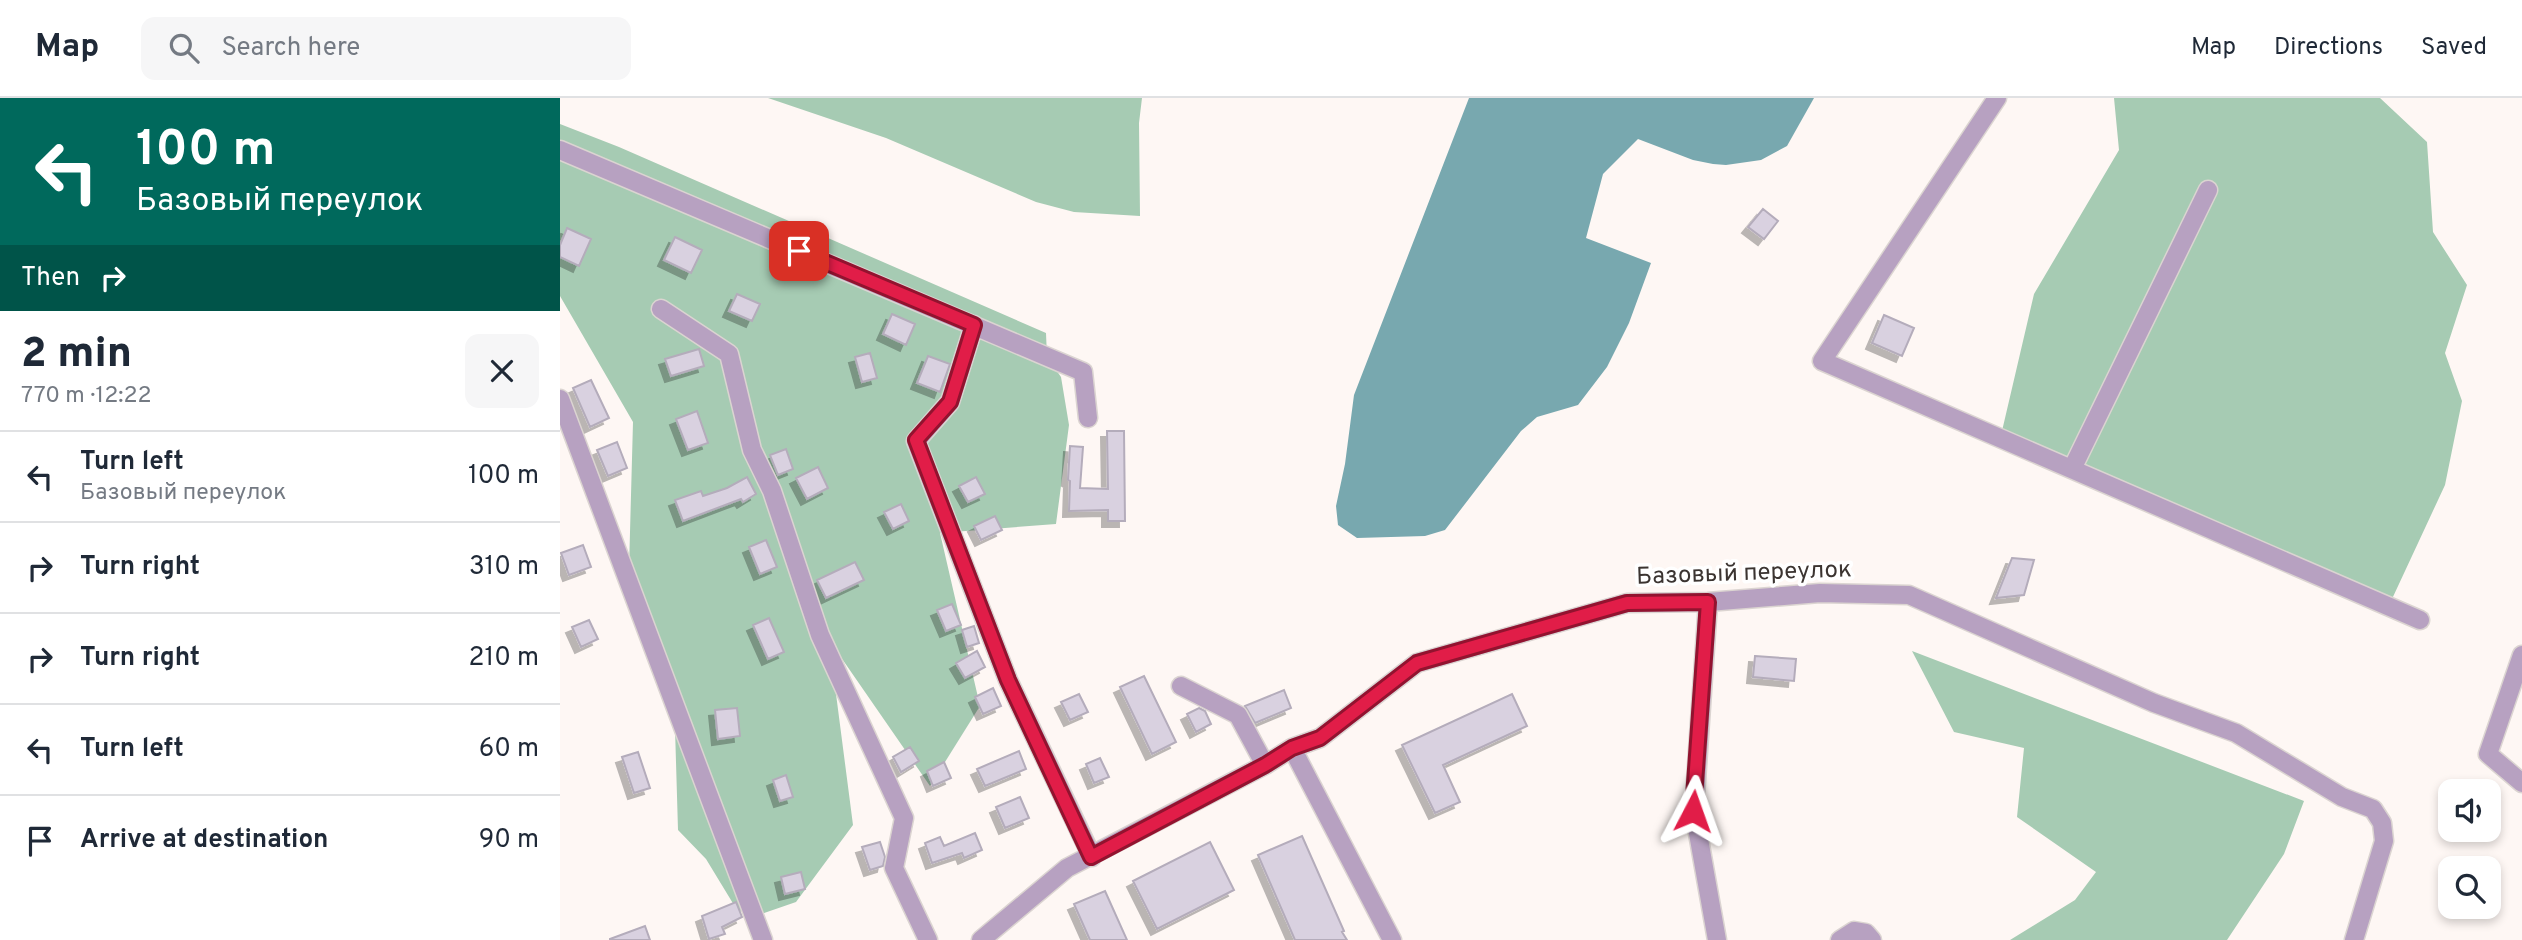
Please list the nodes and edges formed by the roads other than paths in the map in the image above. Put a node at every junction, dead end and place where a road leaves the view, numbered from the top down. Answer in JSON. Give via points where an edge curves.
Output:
{"nodes":[{"id":1,"x":1997,"y":98,"type":"edge"},
{"id":2,"x":560,"y":150,"type":"edge"},
{"id":3,"x":2208,"y":190,"type":"dead end"},
{"id":4,"x":661,"y":309,"type":"dead end"},
{"id":5,"x":974,"y":325,"type":"junction"},
{"id":6,"x":560,"y":399,"type":"edge"},
{"id":7,"x":1088,"y":418,"type":"dead end"},
{"id":8,"x":2071,"y":470,"type":"junction"},
{"id":9,"x":1708,"y":602,"type":"junction"},
{"id":10,"x":2420,"y":620,"type":"dead end"},
{"id":11,"x":2522,"y":655,"type":"edge"},
{"id":12,"x":1181,"y":686,"type":"dead end"},
{"id":13,"x":1292,"y":748,"type":"junction"},
{"id":14,"x":1265,"y":765,"type":"junction"},
{"id":15,"x":2522,"y":783,"type":"edge"},
{"id":16,"x":1091,"y":857,"type":"junction"},
{"id":17,"x":763,"y":940,"type":"edge"},
{"id":18,"x":928,"y":940,"type":"edge"},
{"id":19,"x":981,"y":940,"type":"edge"},
{"id":20,"x":1392,"y":940,"type":"edge"},
{"id":21,"x":1717,"y":940,"type":"edge"},
{"id":22,"x":1840,"y":940,"type":"edge"},
{"id":23,"x":1872,"y":940,"type":"edge"},
{"id":24,"x":2354,"y":940,"type":"edge"}],
"edges":[{"from":1,"to":8,"type":"street","via":[[1822,362]]},
{"from":2,"to":5,"type":"street"},
{"from":3,"to":8,"type":"street"},
{"from":4,"to":18,"type":"street","via":[[729,354],[752,450],[772,491],[820,635],[904,818],[894,867]]},
{"from":5,"to":7,"type":"street","via":[[1083,372]]},
{"from":5,"to":16,"type":"street","via":[[950,402],[916,440],[1008,680]]},
{"from":6,"to":17,"type":"street"},
{"from":8,"to":10,"type":"street"},
{"from":9,"to":13,"type":"street","name":"Базовый переулок","via":[[1627,603],[1417,663],[1320,738]]},
{"from":9,"to":21,"type":"street","via":[[1693,811]]},
{"from":9,"to":24,"type":"street","name":"Базовый переулок","via":[[1820,593],[1909,595],[2154,703],[2236,733],[2342,797],[2372,809],[2382,823],[2384,841]]},
{"from":11,"to":15,"type":"street","via":[[2488,754]]},
{"from":12,"to":14,"type":"street","via":[[1238,715]]},
{"from":13,"to":14,"type":"street","name":"Базовый переулок"},
{"from":13,"to":20,"type":"street"},
{"from":14,"to":16,"type":"street","name":"Базовый переулок"},
{"from":16,"to":19,"type":"street","name":"Базовый переулок","via":[[1067,868]]},
{"from":22,"to":23,"type":"street","via":[[1854,931],[1866,933]]}]}
